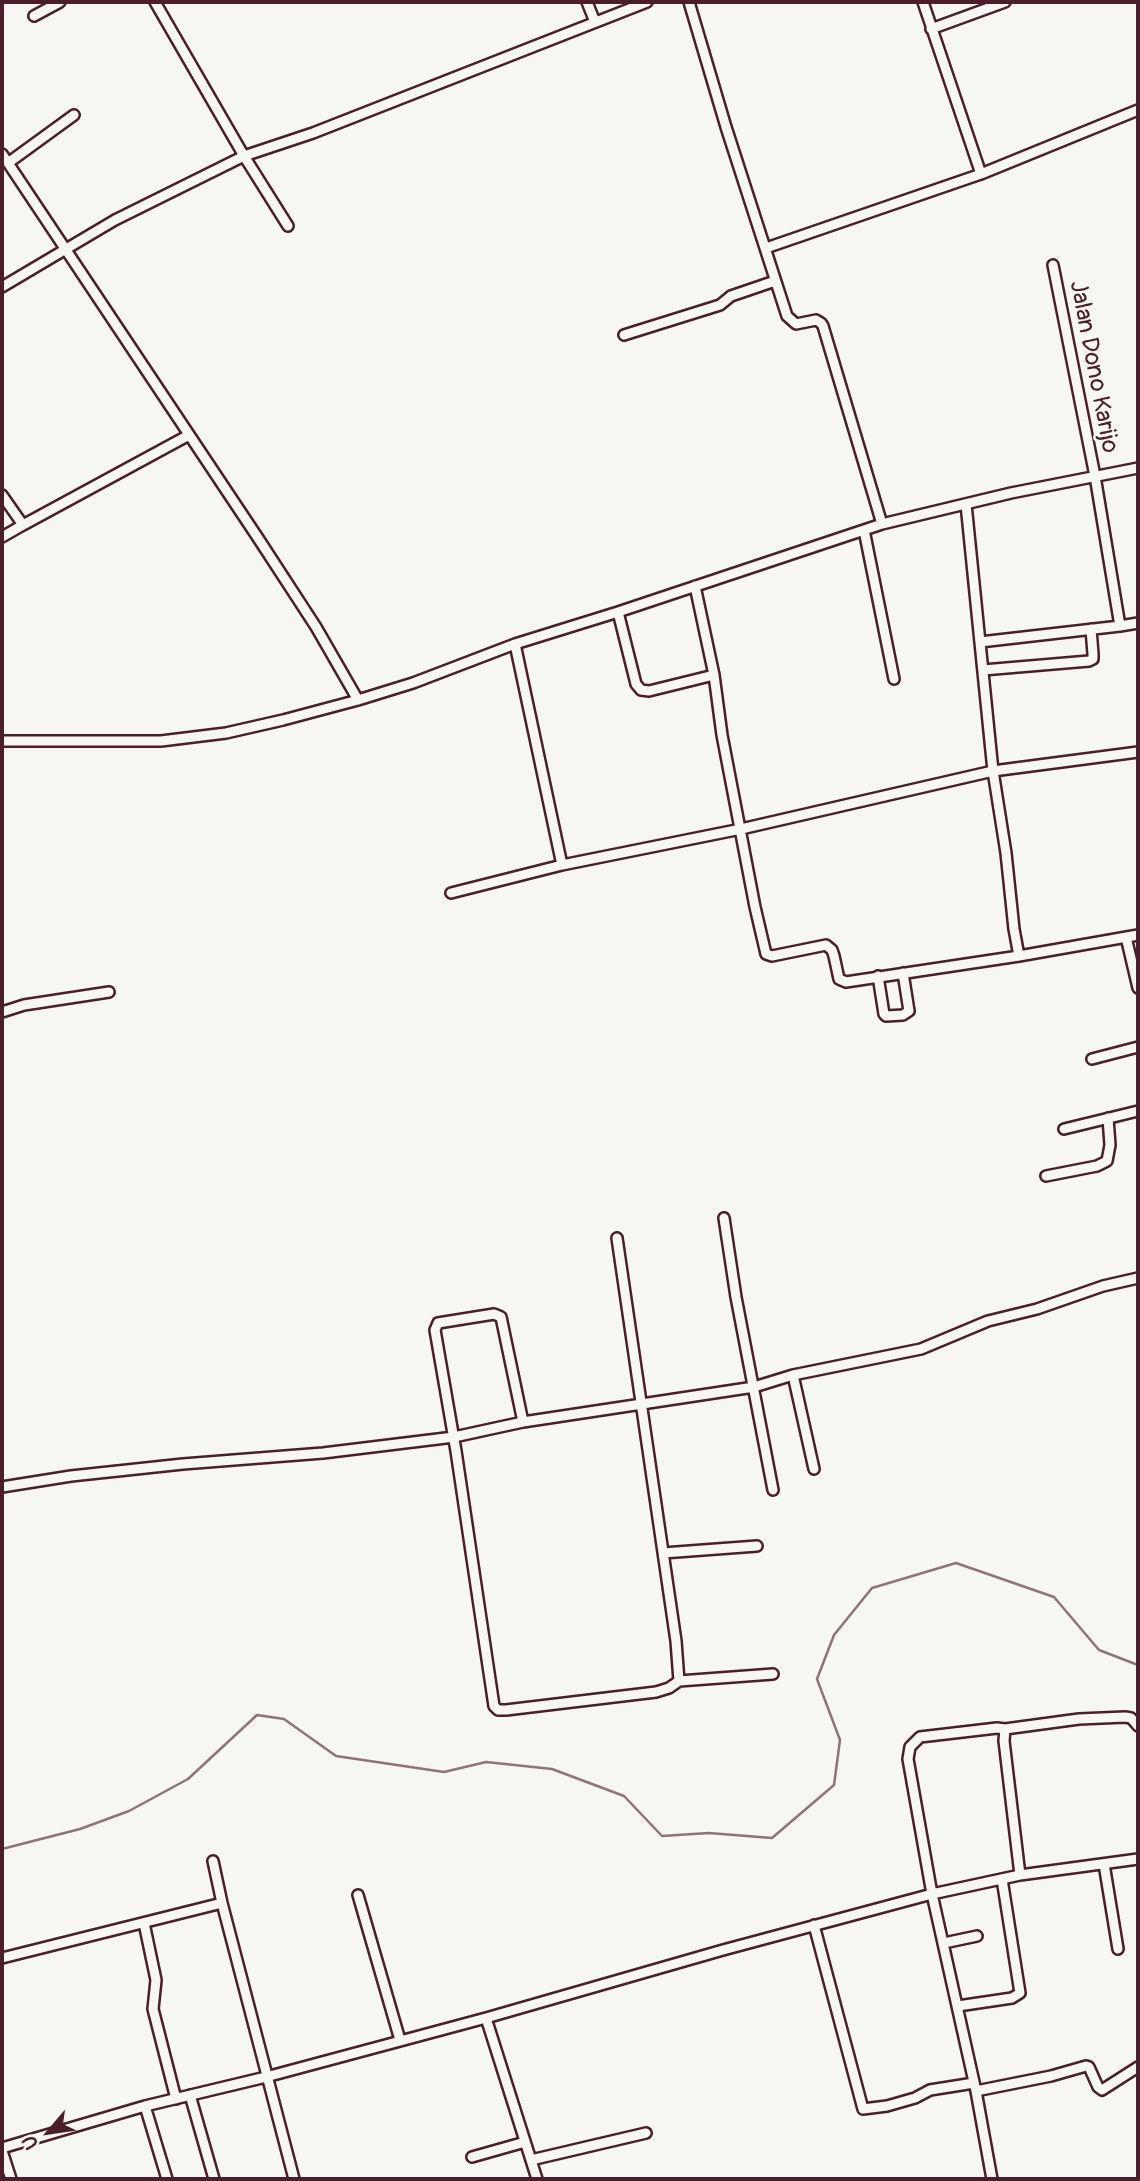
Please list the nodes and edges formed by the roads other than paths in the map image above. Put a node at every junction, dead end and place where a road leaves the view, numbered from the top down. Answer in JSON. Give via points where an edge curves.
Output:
{"nodes":[{"id":1,"x":61,"y":2,"type":"edge"},
{"id":2,"x":155,"y":2,"type":"edge"},
{"id":3,"x":587,"y":2,"type":"edge"},
{"id":4,"x":647,"y":2,"type":"edge"},
{"id":5,"x":689,"y":2,"type":"edge"},
{"id":6,"x":923,"y":2,"type":"edge"},
{"id":7,"x":1005,"y":2,"type":"edge"},
{"id":8,"x":34,"y":16,"type":"dead end"},
{"id":9,"x":595,"y":22,"type":"junction"},
{"id":10,"x":931,"y":29,"type":"junction"},
{"id":11,"x":1138,"y":110,"type":"edge"},
{"id":12,"x":74,"y":115,"type":"dead end"},
{"id":13,"x":2,"y":154,"type":"edge"},
{"id":14,"x":244,"y":156,"type":"junction"},
{"id":15,"x":8,"y":163,"type":"junction"},
{"id":16,"x":981,"y":174,"type":"junction"},
{"id":17,"x":288,"y":226,"type":"dead end"},
{"id":18,"x":766,"y":248,"type":"junction"},
{"id":19,"x":66,"y":250,"type":"junction"},
{"id":20,"x":1053,"y":265,"type":"dead end"},
{"id":21,"x":775,"y":281,"type":"junction"},
{"id":22,"x":2,"y":288,"type":"edge"},
{"id":23,"x":624,"y":335,"type":"dead end"},
{"id":24,"x":189,"y":435,"type":"junction"},
{"id":25,"x":1138,"y":468,"type":"edge"},
{"id":26,"x":1095,"y":476,"type":"junction"},
{"id":27,"x":2,"y":495,"type":"edge"},
{"id":28,"x":966,"y":505,"type":"junction"},
{"id":29,"x":882,"y":524,"type":"junction"},
{"id":30,"x":23,"y":525,"type":"junction"},
{"id":31,"x":864,"y":530,"type":"junction"},
{"id":32,"x":2,"y":537,"type":"edge"},
{"id":33,"x":695,"y":586,"type":"junction"},
{"id":34,"x":618,"y":612,"type":"junction"},
{"id":35,"x":1138,"y":623,"type":"edge"},
{"id":36,"x":1120,"y":626,"type":"junction"},
{"id":37,"x":1091,"y":629,"type":"junction"},
{"id":38,"x":980,"y":642,"type":"junction"},
{"id":39,"x":514,"y":644,"type":"junction"},
{"id":40,"x":983,"y":670,"type":"junction"},
{"id":41,"x":714,"y":675,"type":"junction"},
{"id":42,"x":894,"y":679,"type":"dead end"},
{"id":43,"x":358,"y":700,"type":"junction"},
{"id":44,"x":2,"y":741,"type":"edge"},
{"id":45,"x":1138,"y":752,"type":"edge"},
{"id":46,"x":993,"y":771,"type":"junction"},
{"id":47,"x":741,"y":830,"type":"junction"},
{"id":48,"x":562,"y":865,"type":"junction"},
{"id":49,"x":451,"y":893,"type":"dead end"},
{"id":50,"x":1138,"y":935,"type":"edge"},
{"id":51,"x":1126,"y":937,"type":"junction"},
{"id":52,"x":1018,"y":956,"type":"junction"},
{"id":53,"x":903,"y":973,"type":"junction"},
{"id":54,"x":878,"y":976,"type":"junction"},
{"id":55,"x":1138,"y":988,"type":"edge"},
{"id":56,"x":108,"y":992,"type":"dead end"},
{"id":57,"x":2,"y":1012,"type":"edge"},
{"id":58,"x":1138,"y":1047,"type":"edge"},
{"id":59,"x":1092,"y":1059,"type":"dead end"},
{"id":60,"x":1138,"y":1111,"type":"edge"},
{"id":61,"x":1108,"y":1118,"type":"junction"},
{"id":62,"x":1064,"y":1129,"type":"dead end"},
{"id":63,"x":1046,"y":1176,"type":"dead end"},
{"id":64,"x":724,"y":1218,"type":"dead end"},
{"id":65,"x":617,"y":1238,"type":"dead end"},
{"id":66,"x":1138,"y":1278,"type":"edge"},
{"id":67,"x":793,"y":1376,"type":"junction"},
{"id":68,"x":754,"y":1387,"type":"junction"},
{"id":69,"x":642,"y":1404,"type":"junction"},
{"id":70,"x":523,"y":1422,"type":"junction"},
{"id":71,"x":454,"y":1437,"type":"junction"},
{"id":72,"x":814,"y":1469,"type":"dead end"},
{"id":73,"x":2,"y":1487,"type":"edge"},
{"id":74,"x":774,"y":1490,"type":"dead end"},
{"id":75,"x":757,"y":1546,"type":"dead end"},
{"id":76,"x":663,"y":1553,"type":"junction"},
{"id":77,"x":773,"y":1674,"type":"dead end"},
{"id":78,"x":678,"y":1681,"type":"junction"},
{"id":79,"x":1138,"y":1726,"type":"edge"},
{"id":80,"x":1005,"y":1729,"type":"junction"},
{"id":81,"x":1138,"y":1859,"type":"edge"},
{"id":82,"x":213,"y":1861,"type":"dead end"},
{"id":83,"x":1104,"y":1864,"type":"junction"},
{"id":84,"x":1020,"y":1875,"type":"junction"},
{"id":85,"x":1002,"y":1879,"type":"junction"},
{"id":86,"x":932,"y":1894,"type":"junction"},
{"id":87,"x":358,"y":1895,"type":"dead end"},
{"id":88,"x":222,"y":1903,"type":"junction"},
{"id":89,"x":144,"y":1923,"type":"junction"},
{"id":90,"x":814,"y":1925,"type":"junction"},
{"id":91,"x":978,"y":1936,"type":"dead end"},
{"id":92,"x":944,"y":1943,"type":"junction"},
{"id":93,"x":1118,"y":1949,"type":"dead end"},
{"id":94,"x":2,"y":1958,"type":"edge"},
{"id":95,"x":958,"y":2006,"type":"junction"},
{"id":96,"x":486,"y":2018,"type":"junction"},
{"id":97,"x":400,"y":2040,"type":"junction"},
{"id":98,"x":1138,"y":2067,"type":"edge"},
{"id":99,"x":267,"y":2077,"type":"junction"},
{"id":100,"x":975,"y":2087,"type":"junction"},
{"id":101,"x":190,"y":2095,"type":"junction"},
{"id":102,"x":176,"y":2099,"type":"junction"},
{"id":103,"x":145,"y":2106,"type":"junction"},
{"id":104,"x":646,"y":2133,"type":"dead end"},
{"id":105,"x":526,"y":2142,"type":"junction"},
{"id":106,"x":2,"y":2150,"type":"edge"},
{"id":107,"x":472,"y":2157,"type":"dead end"},
{"id":108,"x":531,"y":2161,"type":"junction"},
{"id":109,"x":10,"y":2179,"type":"edge"},
{"id":110,"x":167,"y":2179,"type":"edge"},
{"id":111,"x":214,"y":2179,"type":"edge"},
{"id":112,"x":294,"y":2179,"type":"edge"},
{"id":113,"x":537,"y":2179,"type":"edge"},
{"id":114,"x":992,"y":2179,"type":"edge"}],
"edges":[{"from":1,"to":8,"type":"street"},
{"from":2,"to":14,"type":"street"},
{"from":3,"to":9,"type":"street"},
{"from":4,"to":9,"type":"street"},
{"from":5,"to":18,"type":"street"},
{"from":6,"to":10,"type":"street"},
{"from":7,"to":10,"type":"street"},
{"from":9,"to":14,"type":"street"},
{"from":10,"to":16,"type":"street"},
{"from":11,"to":16,"type":"street"},
{"from":12,"to":15,"type":"street"},
{"from":13,"to":15,"type":"street"},
{"from":14,"to":17,"type":"street"},
{"from":14,"to":19,"type":"street","via":[[149,202]]},
{"from":15,"to":19,"type":"street"},
{"from":16,"to":18,"type":"street"},
{"from":18,"to":21,"type":"street"},
{"from":19,"to":22,"type":"street"},
{"from":19,"to":24,"type":"street"},
{"from":20,"to":26,"type":"street","name":"Jalan Dono Karijo"},
{"from":21,"to":23,"type":"street","via":[[731,296],[720,305]]},
{"from":21,"to":29,"type":"street","via":[[791,323],[816,320],[823,326]]},
{"from":24,"to":30,"type":"street"},
{"from":24,"to":43,"type":"street","via":[[316,627]]},
{"from":25,"to":26,"type":"street"},
{"from":26,"to":28,"type":"street"},
{"from":26,"to":36,"type":"street","name":"Jalan Dono Karijo"},
{"from":27,"to":30,"type":"street"},
{"from":28,"to":29,"type":"street"},
{"from":28,"to":38,"type":"street"},
{"from":29,"to":31,"type":"street"},
{"from":30,"to":32,"type":"street"},
{"from":31,"to":33,"type":"street"},
{"from":31,"to":42,"type":"street"},
{"from":33,"to":34,"type":"street"},
{"from":33,"to":41,"type":"street"},
{"from":34,"to":39,"type":"street"},
{"from":34,"to":41,"type":"street","via":[[639,689],[649,691]]},
{"from":35,"to":36,"type":"street"},
{"from":36,"to":37,"type":"street"},
{"from":37,"to":38,"type":"street"},
{"from":37,"to":40,"type":"street","via":[[1093,659],[1089,661]]},
{"from":38,"to":40,"type":"street"},
{"from":39,"to":43,"type":"street"},
{"from":39,"to":48,"type":"street"},
{"from":40,"to":46,"type":"street"},
{"from":41,"to":47,"type":"street"},
{"from":43,"to":44,"type":"street","via":[[226,733],[174,740]]},
{"from":45,"to":46,"type":"street"},
{"from":46,"to":47,"type":"street"},
{"from":46,"to":52,"type":"street"},
{"from":47,"to":48,"type":"street"},
{"from":47,"to":54,"type":"street","via":[[766,954],[826,945],[832,950],[841,981]]},
{"from":48,"to":49,"type":"street"},
{"from":50,"to":51,"type":"street"},
{"from":51,"to":52,"type":"street"},
{"from":51,"to":55,"type":"street"},
{"from":52,"to":53,"type":"street"},
{"from":53,"to":54,"type":"street"},
{"from":53,"to":54,"type":"street","via":[[909,1011],[903,1015],[884,1014]]},
{"from":56,"to":57,"type":"street"},
{"from":58,"to":59,"type":"street"},
{"from":60,"to":61,"type":"street"},
{"from":61,"to":62,"type":"street"},
{"from":61,"to":63,"type":"street","via":[[1107,1161]]},
{"from":64,"to":68,"type":"street"},
{"from":65,"to":69,"type":"street"},
{"from":66,"to":67,"type":"street","via":[[988,1321],[921,1349]]},
{"from":67,"to":68,"type":"street"},
{"from":67,"to":72,"type":"street"},
{"from":68,"to":69,"type":"street"},
{"from":68,"to":74,"type":"street"},
{"from":69,"to":70,"type":"street"},
{"from":69,"to":76,"type":"street"},
{"from":70,"to":71,"type":"street"},
{"from":70,"to":71,"type":"street","via":[[501,1317],[440,1322],[435,1330]]},
{"from":71,"to":73,"type":"street"},
{"from":71,"to":78,"type":"street","via":[[494,1706],[506,1710],[656,1692]]},
{"from":75,"to":76,"type":"street"},
{"from":76,"to":78,"type":"street"},
{"from":77,"to":78,"type":"street"},
{"from":79,"to":80,"type":"street","via":[[1125,1717]]},
{"from":80,"to":84,"type":"street"},
{"from":80,"to":86,"type":"street","via":[[919,1737],[910,1747],[908,1759]]},
{"from":81,"to":83,"type":"street"},
{"from":82,"to":88,"type":"street"},
{"from":83,"to":84,"type":"street"},
{"from":83,"to":93,"type":"street"},
{"from":84,"to":85,"type":"street"},
{"from":85,"to":86,"type":"street"},
{"from":85,"to":95,"type":"street","via":[[1020,1993]]},
{"from":86,"to":90,"type":"street"},
{"from":86,"to":92,"type":"street"},
{"from":87,"to":97,"type":"street"},
{"from":88,"to":89,"type":"street"},
{"from":88,"to":99,"type":"street"},
{"from":89,"to":94,"type":"street"},
{"from":89,"to":102,"type":"street","via":[[156,1980],[153,2009]]},
{"from":90,"to":96,"type":"street"},
{"from":90,"to":100,"type":"street","via":[[863,2109],[887,2106],[930,2090]]},
{"from":91,"to":92,"type":"street"},
{"from":92,"to":95,"type":"street"},
{"from":95,"to":100,"type":"street"},
{"from":96,"to":97,"type":"street"},
{"from":96,"to":105,"type":"street"},
{"from":97,"to":99,"type":"street"},
{"from":98,"to":100,"type":"street","via":[[1101,2090],[1086,2066]]},
{"from":99,"to":101,"type":"street"},
{"from":99,"to":112,"type":"street"},
{"from":100,"to":114,"type":"street"},
{"from":101,"to":102,"type":"street"},
{"from":101,"to":111,"type":"street"},
{"from":102,"to":103,"type":"street"},
{"from":103,"to":106,"type":"street"},
{"from":103,"to":110,"type":"street"},
{"from":104,"to":108,"type":"street"},
{"from":105,"to":107,"type":"street"},
{"from":105,"to":108,"type":"street"},
{"from":106,"to":109,"type":"street"},
{"from":108,"to":113,"type":"street"}]}
